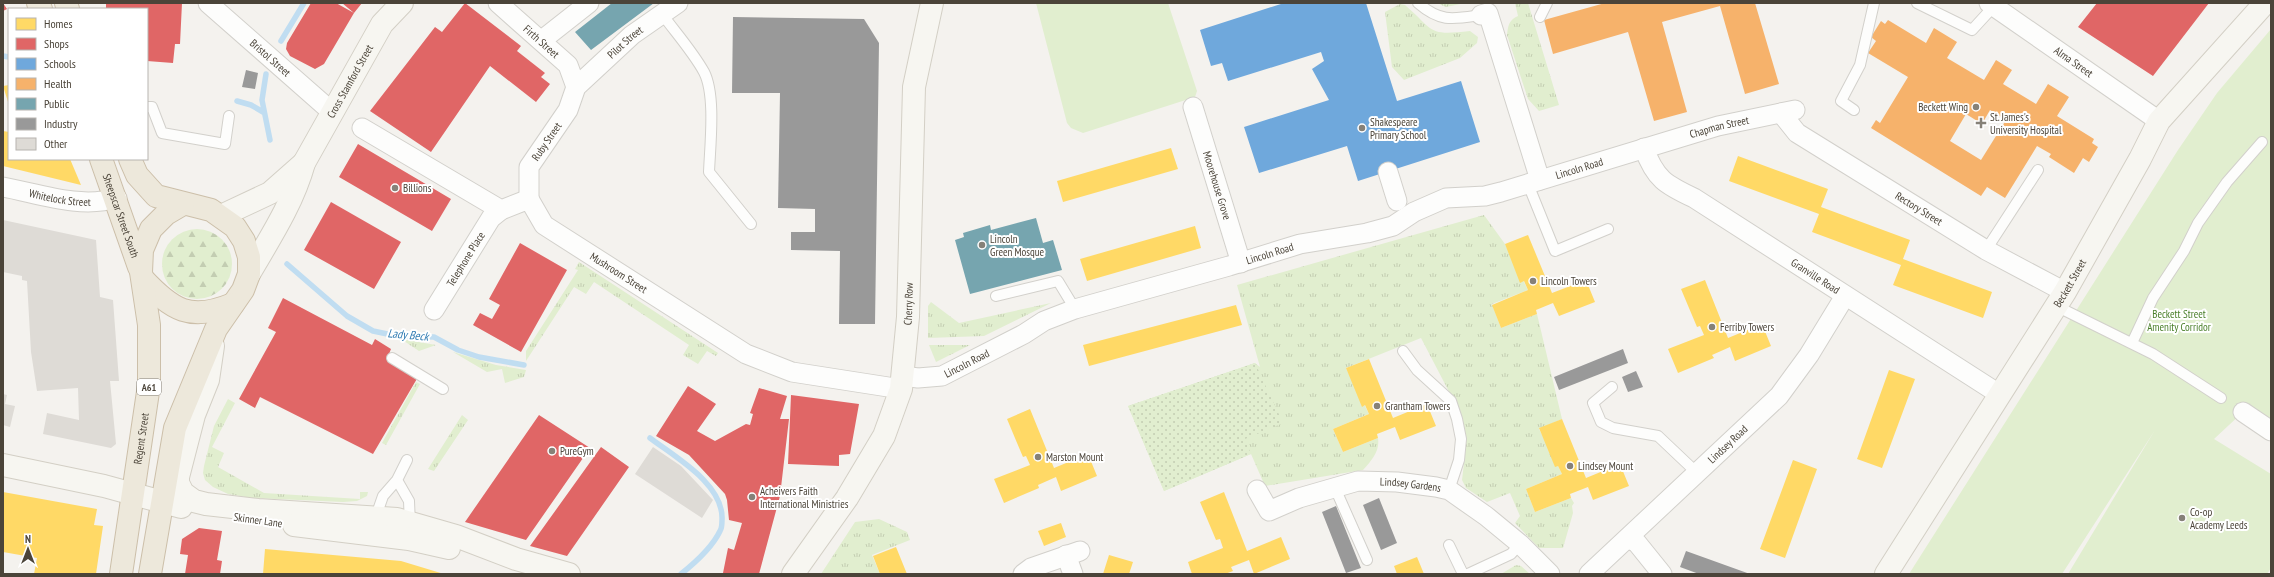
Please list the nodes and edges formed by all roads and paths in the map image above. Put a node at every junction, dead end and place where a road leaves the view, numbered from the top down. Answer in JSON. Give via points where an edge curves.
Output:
{"nodes":[{"id":1,"x":208,"y":3,"type":"edge"},
{"id":2,"x":402,"y":3,"type":"edge"},
{"id":3,"x":498,"y":3,"type":"edge"},
{"id":4,"x":589,"y":3,"type":"edge"},
{"id":5,"x":678,"y":3,"type":"edge"},
{"id":6,"x":932,"y":3,"type":"edge"},
{"id":7,"x":1418,"y":3,"type":"edge"},
{"id":8,"x":1547,"y":3,"type":"edge"},
{"id":9,"x":1874,"y":3,"type":"edge"},
{"id":10,"x":1917,"y":3,"type":"edge"},
{"id":11,"x":2265,"y":3,"type":"edge"},
{"id":12,"x":1991,"y":5,"type":"edge"},
{"id":13,"x":1485,"y":11,"type":"joint"},
{"id":14,"x":662,"y":14,"type":"junction"},
{"id":15,"x":1540,"y":17,"type":"dead end"},
{"id":16,"x":542,"y":40,"type":"junction"},
{"id":17,"x":576,"y":87,"type":"junction"},
{"id":18,"x":148,"y":107,"type":"edge"},
{"id":19,"x":1193,"y":107,"type":"dead end"},
{"id":20,"x":1854,"y":110,"type":"dead end"},
{"id":21,"x":332,"y":112,"type":"junction"},
{"id":22,"x":1788,"y":112,"type":"joint"},
{"id":23,"x":229,"y":116,"type":"dead end"},
{"id":24,"x":2159,"y":121,"type":"junction"},
{"id":25,"x":362,"y":128,"type":"dead end"},
{"id":26,"x":2262,"y":142,"type":"dead end"},
{"id":27,"x":1644,"y":148,"type":"junction"},
{"id":28,"x":101,"y":160,"type":"edge"},
{"id":29,"x":130,"y":160,"type":"edge"},
{"id":30,"x":304,"y":163,"type":"junction"},
{"id":31,"x":2038,"y":170,"type":"dead end"},
{"id":32,"x":1388,"y":172,"type":"dead end"},
{"id":33,"x":1534,"y":182,"type":"junction"},
{"id":34,"x":3,"y":187,"type":"edge"},
{"id":35,"x":117,"y":198,"type":"junction"},
{"id":36,"x":529,"y":199,"type":"junction"},
{"id":37,"x":1397,"y":201,"type":"dead end"},
{"id":38,"x":183,"y":204,"type":"junction"},
{"id":39,"x":501,"y":210,"type":"junction"},
{"id":40,"x":221,"y":216,"type":"junction"},
{"id":41,"x":751,"y":224,"type":"dead end"},
{"id":42,"x":1608,"y":229,"type":"dead end"},
{"id":43,"x":1986,"y":250,"type":"junction"},
{"id":44,"x":1241,"y":263,"type":"junction"},
{"id":45,"x":249,"y":274,"type":"junction"},
{"id":46,"x":142,"y":275,"type":"junction"},
{"id":47,"x":996,"y":296,"type":"dead end"},
{"id":48,"x":1845,"y":296,"type":"junction"},
{"id":49,"x":2061,"y":299,"type":"junction"},
{"id":50,"x":233,"y":304,"type":"junction"},
{"id":51,"x":1075,"y":309,"type":"junction"},
{"id":52,"x":434,"y":310,"type":"dead end"},
{"id":53,"x":216,"y":329,"type":"junction"},
{"id":54,"x":2132,"y":343,"type":"junction"},
{"id":55,"x":1403,"y":351,"type":"dead end"},
{"id":56,"x":392,"y":358,"type":"dead end"},
{"id":57,"x":902,"y":382,"type":"junction"},
{"id":58,"x":1612,"y":387,"type":"dead end"},
{"id":59,"x":443,"y":390,"type":"dead end"},
{"id":60,"x":1999,"y":394,"type":"junction"},
{"id":61,"x":2221,"y":398,"type":"dead end"},
{"id":62,"x":2243,"y":412,"type":"dead end"},
{"id":63,"x":2271,"y":431,"type":"edge"},
{"id":64,"x":407,"y":460,"type":"dead end"},
{"id":65,"x":3,"y":465,"type":"edge"},
{"id":66,"x":1696,"y":472,"type":"junction"},
{"id":67,"x":397,"y":480,"type":"junction"},
{"id":68,"x":1335,"y":488,"type":"junction"},
{"id":69,"x":1257,"y":490,"type":"dead end"},
{"id":70,"x":1449,"y":490,"type":"junction"},
{"id":71,"x":134,"y":494,"type":"junction"},
{"id":72,"x":162,"y":501,"type":"junction"},
{"id":73,"x":374,"y":526,"type":"junction"},
{"id":74,"x":409,"y":531,"type":"junction"},
{"id":75,"x":1628,"y":538,"type":"junction"},
{"id":76,"x":1520,"y":544,"type":"junction"},
{"id":77,"x":1449,"y":545,"type":"dead end"},
{"id":78,"x":1367,"y":560,"type":"dead end"},
{"id":79,"x":121,"y":574,"type":"edge"},
{"id":80,"x":150,"y":574,"type":"edge"},
{"id":81,"x":569,"y":574,"type":"edge"},
{"id":82,"x":793,"y":574,"type":"edge"},
{"id":83,"x":1023,"y":574,"type":"edge"},
{"id":84,"x":1073,"y":574,"type":"edge"},
{"id":85,"x":1463,"y":574,"type":"edge"},
{"id":86,"x":1468,"y":574,"type":"edge"},
{"id":87,"x":1550,"y":574,"type":"edge"},
{"id":88,"x":1589,"y":574,"type":"edge"},
{"id":89,"x":1662,"y":574,"type":"edge"},
{"id":90,"x":1886,"y":574,"type":"edge"}],
"edges":[{"from":1,"to":21,"type":"street","name":"Bristol Street"},
{"from":2,"to":21,"type":"street","name":"Cross Stamford Street","via":[[382,24]]},
{"from":3,"to":16,"type":"street","name":"Firth Street"},
{"from":4,"to":16,"type":"street"},
{"from":5,"to":14,"type":"street","name":"Pilot Street"},
{"from":6,"to":57,"type":"street","name":"Cherry Row","via":[[914,87],[908,317]]},
{"from":7,"to":13,"type":"lane","via":[[1439,18],[1451,20]]},
{"from":8,"to":15,"type":"lane"},
{"from":9,"to":20,"type":"lane","via":[[1860,65],[1841,101]]},
{"from":10,"to":12,"type":"lane","via":[[1972,30]]},
{"from":11,"to":24,"type":"street","name":"Beckett Street"},
{"from":12,"to":24,"type":"street","name":"Alma Street"},
{"from":13,"to":33,"type":"street"},
{"from":14,"to":17,"type":"street","name":"Pilot Street","via":[[632,35]]},
{"from":14,"to":41,"type":"lane","via":[[704,72],[708,83],[711,122],[709,172]]},
{"from":16,"to":17,"type":"street","name":"Firth Street","via":[[568,65]]},
{"from":17,"to":36,"type":"street","name":"Ruby Street","via":[[568,110],[529,167]]},
{"from":18,"to":23,"type":"lane","via":[[152,107],[162,133],[225,144]]},
{"from":19,"to":44,"type":"street","name":"Moorehouse Grove"},
{"from":21,"to":30,"type":"street","name":"Cross Stamford Street"},
{"from":22,"to":27,"type":"street","name":"Chapman Street","via":[[1758,116]]},
{"from":22,"to":43,"type":"street","name":"Rectory Street","via":[[1797,133]]},
{"from":24,"to":49,"type":"street","name":"Beckett Street"},
{"from":25,"to":39,"type":"street"},
{"from":26,"to":54,"type":"lane","via":[[2227,182],[2198,224],[2184,251],[2153,298]]},
{"from":27,"to":33,"type":"street","name":"Lincoln Road"},
{"from":27,"to":48,"type":"street","name":"Granville Road","via":[[1656,175],[1666,185],[1694,198]]},
{"from":28,"to":35,"type":"highway","name":"Sheepscar Street South","number":"A61"},
{"from":29,"to":38,"type":"highway","via":[[137,175],[156,196]]},
{"from":30,"to":40,"type":"street","name":"Cross Stamford Street","via":[[270,193]]},
{"from":30,"to":45,"type":"street","name":"Cross Stamford Street","via":[[287,208]]},
{"from":31,"to":43,"type":"lane"},
{"from":32,"to":37,"type":"street"},
{"from":33,"to":42,"type":"lane","via":[[1555,251]]},
{"from":33,"to":44,"type":"street","name":"Lincoln Road","via":[[1485,196],[1446,198],[1414,212],[1392,226],[1367,233],[1300,244]]},
{"from":34,"to":35,"type":"street","name":"Whitelock Street","via":[[98,204]]},
{"from":35,"to":46,"type":"highway","name":"Sheepscar Street South","number":"A61"},
{"from":36,"to":39,"type":"street"},
{"from":36,"to":57,"type":"street","name":"Mushroom Street","via":[[544,225],[746,354],[792,372]]},
{"from":38,"to":40,"type":"highway","via":[[198,206]]},
{"from":38,"to":46,"type":"highway","via":[[166,214],[151,229],[142,250]]},
{"from":39,"to":52,"type":"street","name":"Telephone Place","via":[[490,218]]},
{"from":40,"to":45,"type":"highway","via":[[235,227],[244,241],[249,257]]},
{"from":43,"to":49,"type":"street","name":"Rectory Street"},
{"from":44,"to":51,"type":"street","name":"Lincoln Road"},
{"from":45,"to":50,"type":"highway","via":[[243,290]]},
{"from":46,"to":50,"type":"highway","via":[[162,299],[187,312],[218,310]]},
{"from":46,"to":71,"type":"highway","name":"Regent Street","number":"A61","via":[[149,326],[149,385]]},
{"from":47,"to":51,"type":"lane","via":[[1058,280]]},
{"from":48,"to":60,"type":"street","name":"Granville Road"},
{"from":48,"to":66,"type":"street","name":"Lindsey Road","via":[[1809,355],[1783,391]]},
{"from":49,"to":54,"type":"lane"},
{"from":49,"to":60,"type":"street","name":"Beckett Street"},
{"from":50,"to":53,"type":"highway"},
{"from":51,"to":57,"type":"street","name":"Lincoln Road","via":[[1044,321],[942,376]]},
{"from":53,"to":72,"type":"highway","via":[[175,428]]},
{"from":53,"to":73,"type":"street","name":"Skinner Lane","via":[[208,380],[194,416],[178,477],[183,493],[194,501],[206,504]]},
{"from":54,"to":61,"type":"lane"},
{"from":55,"to":70,"type":"lane","via":[[1417,370],[1451,401],[1457,419],[1461,439],[1459,460]]},
{"from":56,"to":59,"type":"lane"},
{"from":57,"to":82,"type":"street","name":"Cherry Row","via":[[884,436],[847,498]]},
{"from":58,"to":66,"type":"lane","via":[[1593,403],[1601,422],[1613,428],[1658,436]]},
{"from":60,"to":90,"type":"street","name":"Beckett Street"},
{"from":62,"to":63,"type":"street"},
{"from":64,"to":67,"type":"lane"},
{"from":65,"to":71,"type":"street","name":"Skinner Lane"},
{"from":66,"to":75,"type":"street","name":"Lindsey Road"},
{"from":67,"to":73,"type":"lane","via":[[382,496]]},
{"from":67,"to":74,"type":"lane","via":[[409,501]]},
{"from":68,"to":69,"type":"street","name":"Lindsey Gardens","via":[[1299,498],[1270,511]]},
{"from":68,"to":70,"type":"street","name":"Lindsey Gardens","via":[[1358,481],[1380,481]]},
{"from":68,"to":78,"type":"lane"},
{"from":70,"to":76,"type":"street","name":"Lindsey Gardens"},
{"from":71,"to":72,"type":"street","name":"Skinner Lane"},
{"from":71,"to":79,"type":"highway","name":"Regent Street","number":"A61"},
{"from":72,"to":73,"type":"street","name":"Skinner Lane","via":[[200,512]]},
{"from":72,"to":80,"type":"highway"},
{"from":73,"to":74,"type":"street","name":"Skinner Lane"},
{"from":74,"to":81,"type":"street","name":"Skinner Lane"},
{"from":75,"to":88,"type":"street","name":"Lindsey Road"},
{"from":75,"to":89,"type":"street","via":[[1637,543]]},
{"from":76,"to":86,"type":"lane","via":[[1511,554]]},
{"from":76,"to":87,"type":"street","name":"Lindsey Gardens"},
{"from":77,"to":85,"type":"lane"},
{"from":83,"to":84,"type":"street","via":[[1031,568],[1073,553]]}]}
